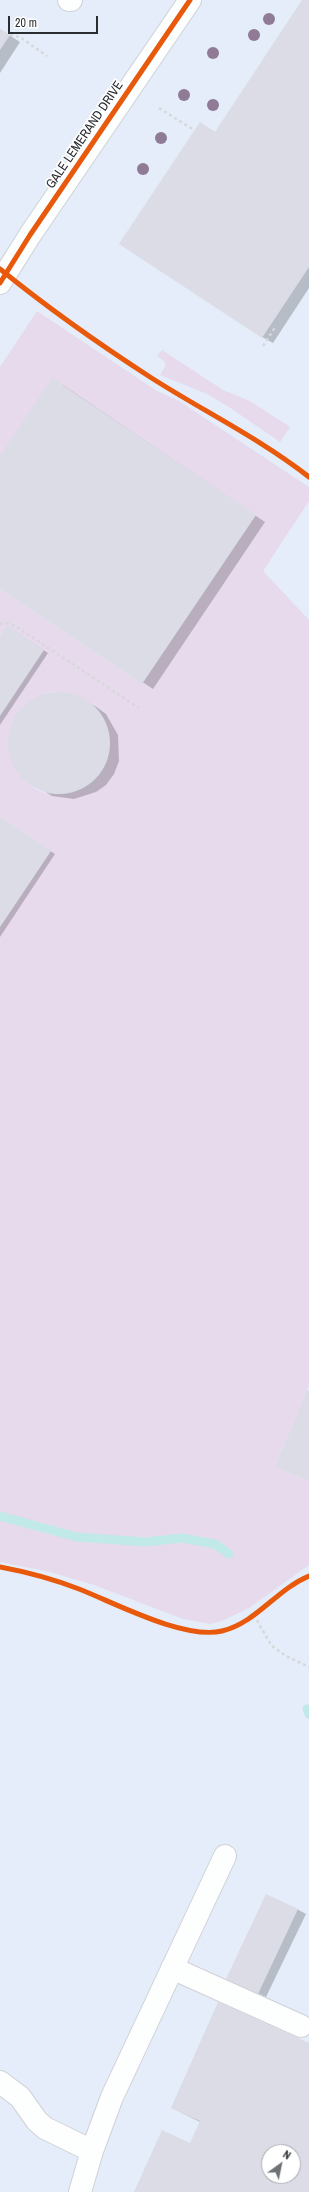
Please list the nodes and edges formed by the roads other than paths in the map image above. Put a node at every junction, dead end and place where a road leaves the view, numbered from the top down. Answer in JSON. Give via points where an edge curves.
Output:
{"nodes":[{"id":1,"x":190,"y":0,"type":"edge"},
{"id":2,"x":0,"y":284,"type":"edge"},
{"id":3,"x":225,"y":1856,"type":"dead end"},
{"id":4,"x":172,"y":1968,"type":"junction"},
{"id":5,"x":301,"y":2026,"type":"dead end"},
{"id":6,"x":0,"y":2082,"type":"edge"},
{"id":7,"x":92,"y":2151,"type":"junction"},
{"id":8,"x":80,"y":2192,"type":"edge"}],
"edges":[{"from":1,"to":2,"type":"street","name":"GALE LEMERAND DRIVE","via":[[30,235]]},
{"from":3,"to":4,"type":"street"},
{"from":4,"to":5,"type":"street"},
{"from":4,"to":7,"type":"street","via":[[112,2098]]},
{"from":6,"to":7,"type":"street","via":[[20,2097],[45,2128]]},
{"from":7,"to":8,"type":"street"}]}
